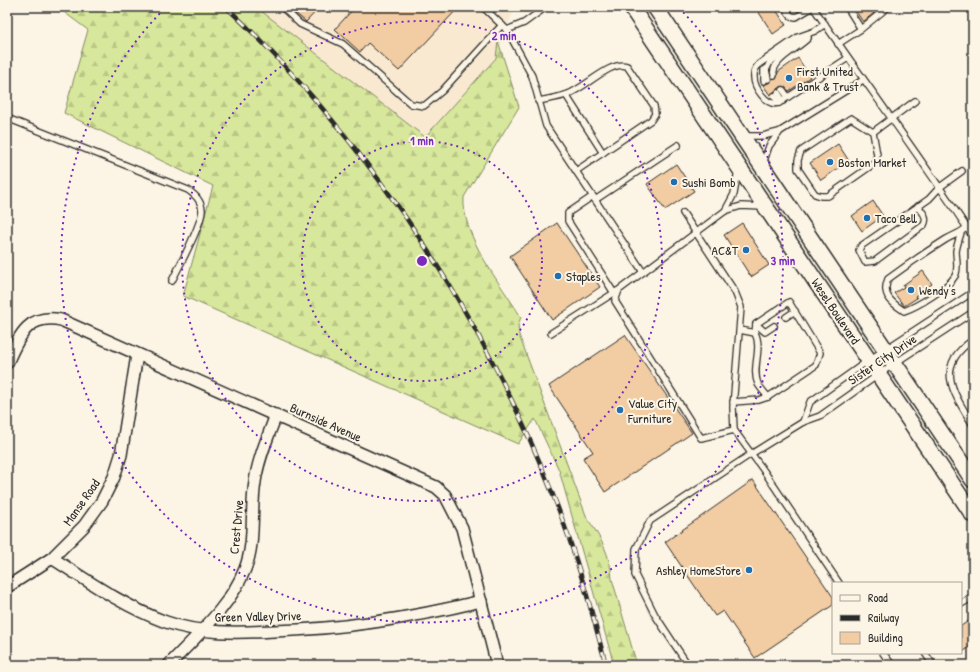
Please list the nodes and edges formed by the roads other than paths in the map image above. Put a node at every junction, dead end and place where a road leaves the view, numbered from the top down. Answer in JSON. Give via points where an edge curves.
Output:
{"nodes":[{"id":1,"x":282,"y":7,"type":"edge"},
{"id":2,"x":483,"y":7,"type":"edge"},
{"id":3,"x":546,"y":7,"type":"edge"},
{"id":4,"x":631,"y":7,"type":"edge"},
{"id":5,"x":655,"y":7,"type":"edge"},
{"id":6,"x":784,"y":7,"type":"edge"},
{"id":7,"x":813,"y":7,"type":"edge"},
{"id":8,"x":847,"y":7,"type":"edge"},
{"id":9,"x":888,"y":7,"type":"edge"},
{"id":10,"x":825,"y":24,"type":"junction"},
{"id":11,"x":502,"y":25,"type":"junction"},
{"id":12,"x":861,"y":29,"type":"junction"},
{"id":13,"x":508,"y":30,"type":"junction"},
{"id":14,"x":815,"y":31,"type":"junction"},
{"id":15,"x":838,"y":44,"type":"junction"},
{"id":16,"x":848,"y":58,"type":"junction"},
{"id":17,"x":774,"y":75,"type":"dead end"},
{"id":18,"x":766,"y":80,"type":"dead end"},
{"id":19,"x":863,"y":80,"type":"junction"},
{"id":20,"x":566,"y":95,"type":"junction"},
{"id":21,"x":783,"y":100,"type":"junction"},
{"id":22,"x":538,"y":101,"type":"junction"},
{"id":23,"x":915,"y":101,"type":"dead end"},
{"id":24,"x":892,"y":117,"type":"junction"},
{"id":25,"x":7,"y":118,"type":"edge"},
{"id":26,"x":779,"y":132,"type":"junction"},
{"id":27,"x":873,"y":132,"type":"junction"},
{"id":28,"x":741,"y":136,"type":"junction"},
{"id":29,"x":678,"y":145,"type":"dead end"},
{"id":30,"x":603,"y":153,"type":"junction"},
{"id":31,"x":738,"y":166,"type":"junction"},
{"id":32,"x":762,"y":166,"type":"junction"},
{"id":33,"x":576,"y":171,"type":"junction"},
{"id":34,"x":962,"y":171,"type":"dead end"},
{"id":35,"x":940,"y":187,"type":"junction"},
{"id":36,"x":594,"y":198,"type":"junction"},
{"id":37,"x":918,"y":206,"type":"junction"},
{"id":38,"x":768,"y":208,"type":"junction"},
{"id":39,"x":725,"y":211,"type":"junction"},
{"id":40,"x":683,"y":213,"type":"dead end"},
{"id":41,"x":967,"y":227,"type":"junction"},
{"id":42,"x":696,"y":232,"type":"junction"},
{"id":43,"x":961,"y":233,"type":"junction"},
{"id":44,"x":973,"y":237,"type":"edge"},
{"id":45,"x":643,"y":272,"type":"junction"},
{"id":46,"x":172,"y":281,"type":"dead end"},
{"id":47,"x":616,"y":291,"type":"junction"},
{"id":48,"x":973,"y":292,"type":"edge"},
{"id":49,"x":794,"y":311,"type":"junction"},
{"id":50,"x":973,"y":312,"type":"edge"},
{"id":51,"x":786,"y":317,"type":"dead end"},
{"id":52,"x":756,"y":324,"type":"junction"},
{"id":53,"x":774,"y":326,"type":"dead end"},
{"id":54,"x":740,"y":330,"type":"junction"},
{"id":55,"x":551,"y":333,"type":"dead end"},
{"id":56,"x":755,"y":333,"type":"junction"},
{"id":57,"x":973,"y":340,"type":"edge"},
{"id":58,"x":885,"y":349,"type":"junction"},
{"id":59,"x":137,"y":355,"type":"junction"},
{"id":60,"x":869,"y":360,"type":"junction"},
{"id":61,"x":7,"y":363,"type":"edge"},
{"id":62,"x":895,"y":363,"type":"junction"},
{"id":63,"x":878,"y":374,"type":"junction"},
{"id":64,"x":768,"y":397,"type":"junction"},
{"id":65,"x":733,"y":402,"type":"junction"},
{"id":66,"x":276,"y":415,"type":"junction"},
{"id":67,"x":803,"y":422,"type":"junction"},
{"id":68,"x":973,"y":425,"type":"edge"},
{"id":69,"x":734,"y":430,"type":"junction"},
{"id":70,"x":751,"y":454,"type":"junction"},
{"id":71,"x":973,"y":480,"type":"edge"},
{"id":72,"x":973,"y":515,"type":"edge"},
{"id":73,"x":52,"y":558,"type":"junction"},
{"id":74,"x":838,"y":582,"type":"edge"},
{"id":75,"x":7,"y":587,"type":"edge"},
{"id":76,"x":973,"y":597,"type":"edge"},
{"id":77,"x":481,"y":601,"type":"junction"},
{"id":78,"x":962,"y":603,"type":"edge"},
{"id":79,"x":201,"y":630,"type":"junction"},
{"id":80,"x":886,"y":654,"type":"edge"},
{"id":81,"x":926,"y":654,"type":"edge"},
{"id":82,"x":169,"y":665,"type":"edge"},
{"id":83,"x":497,"y":665,"type":"edge"},
{"id":84,"x":688,"y":665,"type":"edge"},
{"id":85,"x":892,"y":665,"type":"edge"},
{"id":86,"x":933,"y":665,"type":"edge"}],
"edges":[{"from":1,"to":11,"type":"lane","via":[[300,24],[342,44],[411,104],[424,106],[442,91]]},
{"from":2,"to":11,"type":"lane"},
{"from":3,"to":13,"type":"lane","via":[[524,23]]},
{"from":4,"to":31,"type":"main road","name":"Wesel Boulevard"},
{"from":5,"to":28,"type":"main road","name":"Wesel Boulevard"},
{"from":6,"to":7,"type":"lane","via":[[791,16],[796,17]]},
{"from":7,"to":10,"type":"lane"},
{"from":8,"to":12,"type":"lane","via":[[855,14]]},
{"from":9,"to":12,"type":"lane"},
{"from":10,"to":14,"type":"lane"},
{"from":10,"to":15,"type":"lane"},
{"from":11,"to":13,"type":"lane"},
{"from":12,"to":15,"type":"lane"},
{"from":13,"to":22,"type":"lane","via":[[532,76]]},
{"from":14,"to":17,"type":"lane","via":[[776,63],[773,68]]},
{"from":14,"to":18,"type":"lane","via":[[770,62],[766,70]]},
{"from":14,"to":21,"type":"lane","via":[[798,37],[756,68],[754,82],[767,101],[773,104]]},
{"from":15,"to":16,"type":"lane"},
{"from":16,"to":19,"type":"lane"},
{"from":16,"to":21,"type":"lane"},
{"from":19,"to":24,"type":"lane"},
{"from":19,"to":26,"type":"lane"},
{"from":20,"to":22,"type":"lane"},
{"from":20,"to":30,"type":"lane"},
{"from":20,"to":30,"type":"lane","via":[[579,90],[614,65],[622,64],[627,66],[654,106],[651,120]]},
{"from":21,"to":21,"type":"lane","via":[[778,93]]},
{"from":22,"to":33,"type":"lane","via":[[546,126]]},
{"from":23,"to":24,"type":"lane"},
{"from":24,"to":27,"type":"lane"},
{"from":24,"to":35,"type":"lane"},
{"from":25,"to":46,"type":"lane","via":[[188,190],[196,196],[201,204],[201,218]]},
{"from":26,"to":28,"type":"lane","via":[[763,136]]},
{"from":26,"to":32,"type":"lane","via":[[769,146]]},
{"from":27,"to":27,"type":"lane","via":[[851,118],[801,151],[798,169],[815,194],[828,196],[875,162],[877,155]]},
{"from":28,"to":32,"type":"main road","name":"Wesel Boulevard"},
{"from":29,"to":36,"type":"lane"},
{"from":30,"to":33,"type":"lane"},
{"from":31,"to":38,"type":"main road","name":"Wesel Boulevard"},
{"from":31,"to":39,"type":"lane","via":[[734,194]]},
{"from":32,"to":58,"type":"main road","name":"Wesel Boulevard"},
{"from":33,"to":36,"type":"lane"},
{"from":34,"to":35,"type":"lane"},
{"from":35,"to":37,"type":"lane"},
{"from":35,"to":41,"type":"lane"},
{"from":36,"to":45,"type":"lane"},
{"from":36,"to":47,"type":"lane","via":[[568,213],[568,221]]},
{"from":37,"to":37,"type":"lane","via":[[861,246],[860,255],[865,262],[875,261],[924,225],[925,216]]},
{"from":38,"to":39,"type":"lane","via":[[741,206]]},
{"from":38,"to":60,"type":"main road","name":"Wesel Boulevard"},
{"from":39,"to":42,"type":"lane"},
{"from":40,"to":42,"type":"lane"},
{"from":41,"to":43,"type":"lane"},
{"from":41,"to":44,"type":"lane"},
{"from":42,"to":45,"type":"lane"},
{"from":42,"to":54,"type":"lane","via":[[738,298],[741,307]]},
{"from":43,"to":43,"type":"lane","via":[[950,237],[888,279],[886,294],[894,304],[904,311],[914,308],[955,276],[956,250]]},
{"from":45,"to":47,"type":"lane"},
{"from":47,"to":55,"type":"lane"},
{"from":47,"to":69,"type":"lane","via":[[615,301],[618,309],[701,438]]},
{"from":48,"to":58,"type":"lane","name":"Sister City Drive"},
{"from":49,"to":51,"type":"lane"},
{"from":49,"to":52,"type":"lane","via":[[789,302]]},
{"from":49,"to":64,"type":"lane","via":[[820,353],[819,359],[816,365]]},
{"from":50,"to":62,"type":"lane","name":"Sister City Drive"},
{"from":52,"to":53,"type":"lane","via":[[765,332]]},
{"from":52,"to":56,"type":"lane"},
{"from":54,"to":56,"type":"lane"},
{"from":54,"to":65,"type":"lane"},
{"from":56,"to":64,"type":"lane","via":[[758,346],[756,377]]},
{"from":57,"to":68,"type":"lane","via":[[964,346],[956,357],[951,365],[950,375],[953,393]]},
{"from":58,"to":60,"type":"lane","name":"Sister City Drive"},
{"from":58,"to":62,"type":"main road","name":"Wesel Boulevard"},
{"from":59,"to":61,"type":"street","name":"Burnside Avenue","via":[[61,320],[49,318],[37,320],[28,326]]},
{"from":59,"to":66,"type":"street","name":"Burnside Avenue"},
{"from":59,"to":73,"type":"street","name":"Manse Road","via":[[126,432],[114,477],[102,501],[84,526]]},
{"from":60,"to":63,"type":"main road","name":"Wesel Boulevard"},
{"from":60,"to":67,"type":"lane","name":"Sister City Drive","via":[[810,402]]},
{"from":62,"to":63,"type":"lane","name":"Sister City Drive"},
{"from":62,"to":71,"type":"main road","name":"Wesel Boulevard"},
{"from":63,"to":67,"type":"lane","name":"Sister City Drive","via":[[820,416]]},
{"from":63,"to":72,"type":"main road","name":"Wesel Boulevard"},
{"from":64,"to":65,"type":"lane"},
{"from":65,"to":69,"type":"lane"},
{"from":66,"to":77,"type":"street","name":"Burnside Avenue","via":[[421,480],[445,495],[462,528]]},
{"from":66,"to":79,"type":"street","name":"Crest Drive","via":[[259,461],[255,481],[250,554],[244,571],[222,607]]},
{"from":67,"to":70,"type":"lane","name":"Sister City Drive"},
{"from":69,"to":70,"type":"lane"},
{"from":70,"to":74,"type":"lane"},
{"from":70,"to":84,"type":"lane","name":"Sister City Drive","via":[[650,521],[636,549],[635,575],[655,616]]},
{"from":73,"to":75,"type":"street","name":"Manse Road"},
{"from":73,"to":79,"type":"street","name":"Green Valley Drive","via":[[139,610],[166,622]]},
{"from":76,"to":78,"type":"lane"},
{"from":77,"to":79,"type":"street","name":"Green Valley Drive","via":[[435,612],[346,627],[239,633]]},
{"from":77,"to":83,"type":"street","name":"Burnside Avenue"},
{"from":79,"to":82,"type":"street","name":"Crest Drive"},
{"from":80,"to":85,"type":"lane"},
{"from":81,"to":86,"type":"lane"}]}
